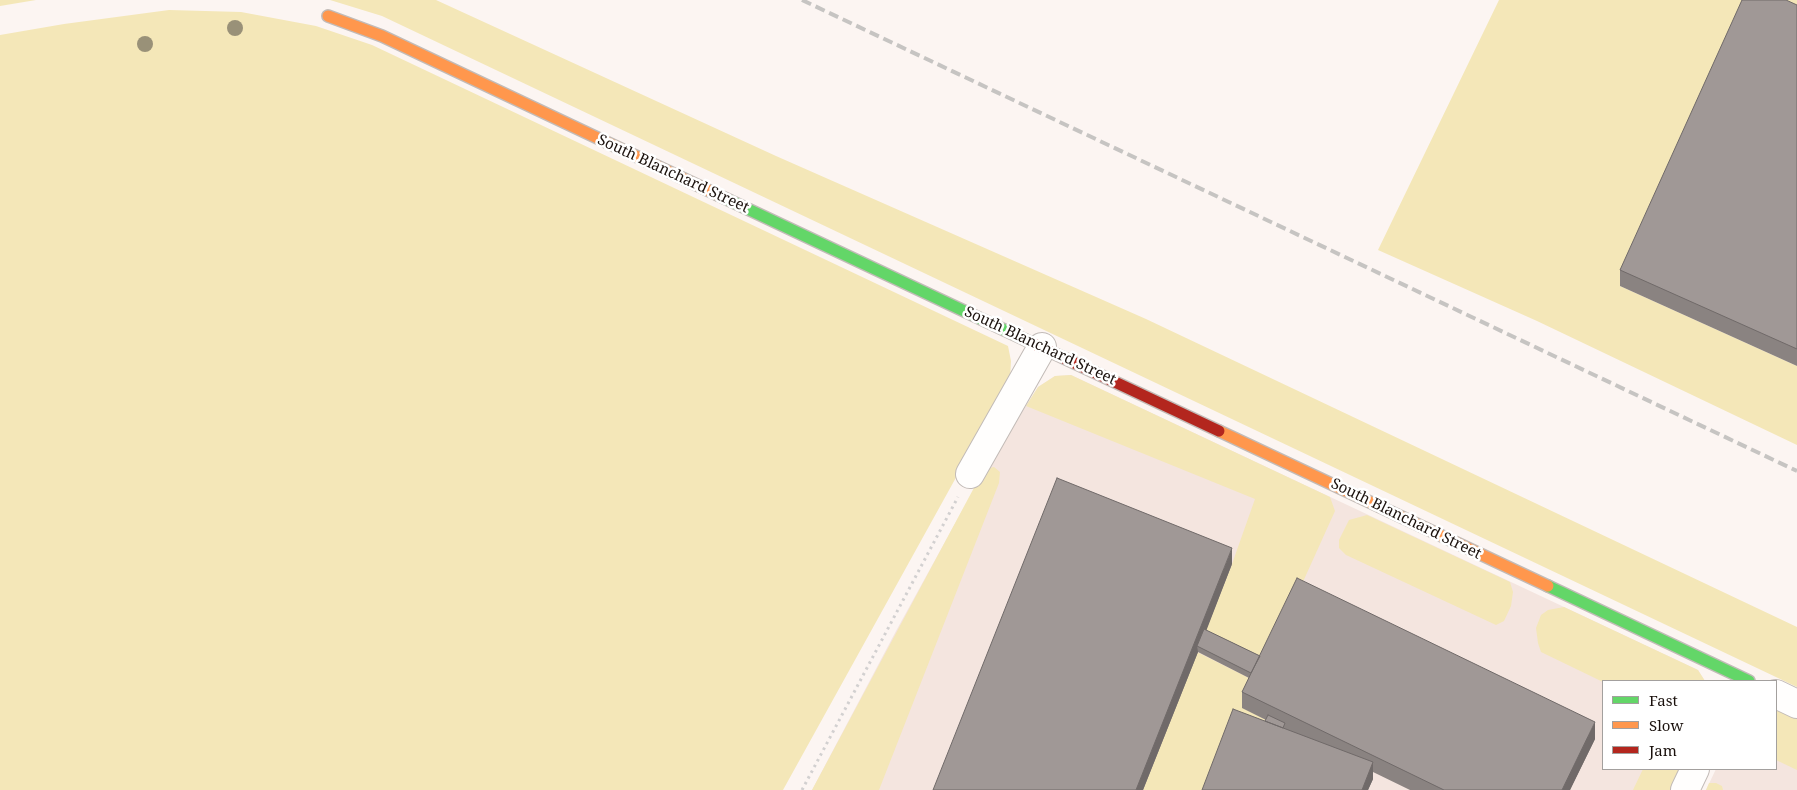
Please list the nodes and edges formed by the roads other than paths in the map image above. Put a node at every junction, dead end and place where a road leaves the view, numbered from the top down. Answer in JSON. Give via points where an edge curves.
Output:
{"nodes":[{"id":1,"x":328,"y":16,"type":"dead end"},
{"id":2,"x":1042,"y":347,"type":"junction"},
{"id":3,"x":970,"y":474,"type":"road end"},
{"id":4,"x":1742,"y":680,"type":"edge"},
{"id":5,"x":1777,"y":694,"type":"edge"},
{"id":6,"x":1797,"y":704,"type":"edge"},
{"id":7,"x":1695,"y":770,"type":"edge"},
{"id":8,"x":1685,"y":790,"type":"edge"}],
"edges":[{"from":1,"to":2,"type":"street","name":"South Blanchard Street","via":[[382,36]]},
{"from":2,"to":3,"type":"street"},
{"from":2,"to":4,"type":"street","name":"South Blanchard Street"},
{"from":5,"to":6,"type":"street"},
{"from":7,"to":8,"type":"street"}]}
